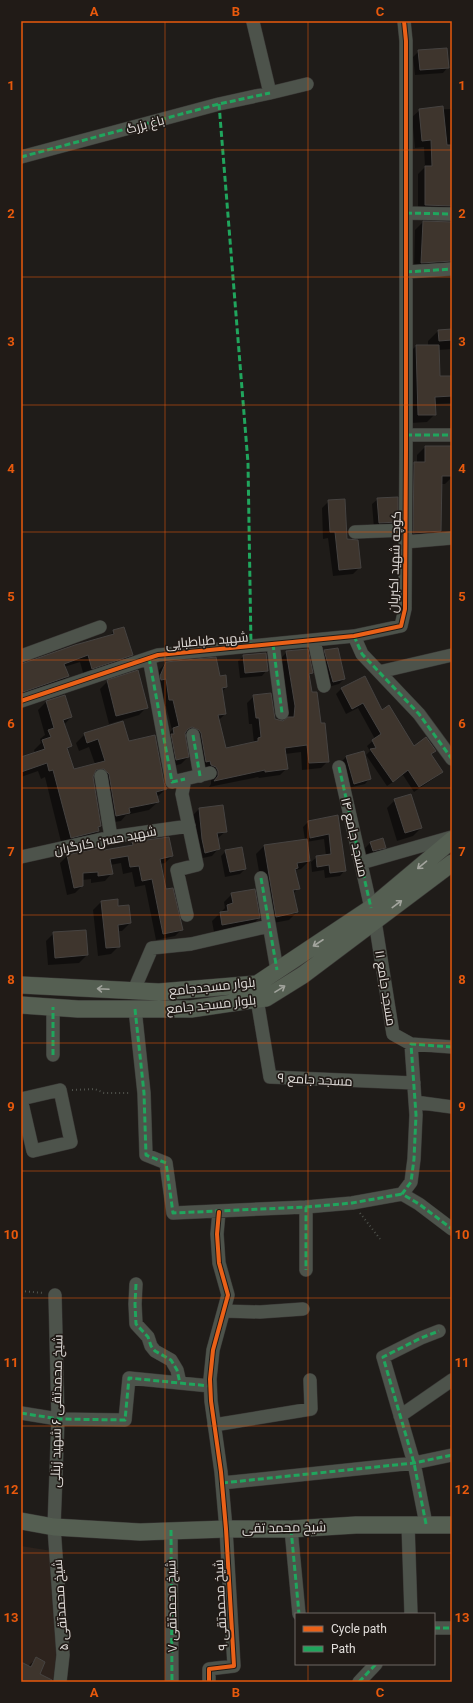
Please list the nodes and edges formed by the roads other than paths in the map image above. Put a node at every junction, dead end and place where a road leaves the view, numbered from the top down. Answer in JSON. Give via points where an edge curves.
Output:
{"nodes":[{"id":1,"x":404,"y":21,"type":"edge"},
{"id":2,"x":253,"y":22,"type":"edge"},
{"id":3,"x":307,"y":84,"type":"dead end"},
{"id":4,"x":270,"y":93,"type":"junction"},
{"id":5,"x":21,"y":157,"type":"edge"},
{"id":6,"x":406,"y":213,"type":"junction"},
{"id":7,"x":452,"y":214,"type":"edge"},
{"id":8,"x":452,"y":269,"type":"edge"},
{"id":9,"x":406,"y":272,"type":"junction"},
{"id":10,"x":406,"y":435,"type":"junction"},
{"id":11,"x":452,"y":435,"type":"edge"},
{"id":12,"x":355,"y":532,"type":"dead end"},
{"id":13,"x":405,"y":536,"type":"junction"},
{"id":14,"x":452,"y":538,"type":"edge"},
{"id":15,"x":100,"y":627,"type":"dead end"},
{"id":16,"x":354,"y":636,"type":"junction"},
{"id":17,"x":314,"y":640,"type":"junction"},
{"id":18,"x":273,"y":644,"type":"junction"},
{"id":19,"x":452,"y":655,"type":"edge"},
{"id":20,"x":21,"y":656,"type":"edge"},
{"id":21,"x":149,"y":658,"type":"junction"},
{"id":22,"x":378,"y":672,"type":"junction"},
{"id":23,"x":324,"y":686,"type":"dead end"},
{"id":24,"x":21,"y":701,"type":"edge"},
{"id":25,"x":282,"y":713,"type":"dead end"},
{"id":26,"x":193,"y":735,"type":"dead end"},
{"id":27,"x":452,"y":759,"type":"edge"},
{"id":28,"x":339,"y":767,"type":"dead end"},
{"id":29,"x":101,"y":776,"type":"dead end"},
{"id":30,"x":185,"y":779,"type":"junction"},
{"id":31,"x":190,"y":826,"type":"junction"},
{"id":32,"x":111,"y":837,"type":"junction"},
{"id":33,"x":452,"y":839,"type":"edge"},
{"id":34,"x":21,"y":857,"type":"edge"},
{"id":35,"x":361,"y":863,"type":"junction"},
{"id":36,"x":452,"y":863,"type":"edge"},
{"id":37,"x":260,"y":878,"type":"dead end"},
{"id":38,"x":187,"y":915,"type":"dead end"},
{"id":39,"x":373,"y":915,"type":"junction"},
{"id":40,"x":269,"y":926,"type":"junction"},
{"id":41,"x":277,"y":970,"type":"junction"},
{"id":42,"x":21,"y":985,"type":"edge"},
{"id":43,"x":134,"y":990,"type":"junction"},
{"id":44,"x":257,"y":999,"type":"junction"},
{"id":45,"x":21,"y":1005,"type":"edge"},
{"id":46,"x":53,"y":1007,"type":"junction"},
{"id":47,"x":135,"y":1009,"type":"junction"},
{"id":48,"x":411,"y":1044,"type":"junction"},
{"id":49,"x":452,"y":1047,"type":"edge"},
{"id":50,"x":53,"y":1055,"type":"dead end"},
{"id":51,"x":414,"y":1083,"type":"junction"},
{"id":52,"x":21,"y":1099,"type":"edge"},
{"id":53,"x":415,"y":1102,"type":"junction"},
{"id":54,"x":452,"y":1107,"type":"edge"},
{"id":55,"x":25,"y":1133,"type":"edge"},
{"id":56,"x":402,"y":1194,"type":"junction"},
{"id":57,"x":306,"y":1207,"type":"junction"},
{"id":58,"x":219,"y":1212,"type":"junction"},
{"id":59,"x":452,"y":1229,"type":"edge"},
{"id":60,"x":306,"y":1270,"type":"dead end"},
{"id":61,"x":136,"y":1284,"type":"dead end"},
{"id":62,"x":55,"y":1295,"type":"road end"},
{"id":63,"x":303,"y":1309,"type":"dead end"},
{"id":64,"x":224,"y":1311,"type":"junction"},
{"id":65,"x":439,"y":1331,"type":"dead end"},
{"id":66,"x":310,"y":1380,"type":"dead end"},
{"id":67,"x":452,"y":1380,"type":"edge"},
{"id":68,"x":180,"y":1383,"type":"junction"},
{"id":69,"x":210,"y":1386,"type":"junction"},
{"id":70,"x":21,"y":1413,"type":"edge"},
{"id":71,"x":400,"y":1416,"type":"junction"},
{"id":72,"x":58,"y":1419,"type":"junction"},
{"id":73,"x":214,"y":1425,"type":"junction"},
{"id":74,"x":452,"y":1455,"type":"edge"},
{"id":75,"x":414,"y":1463,"type":"junction"},
{"id":76,"x":222,"y":1483,"type":"junction"},
{"id":77,"x":21,"y":1521,"type":"edge"},
{"id":78,"x":408,"y":1524,"type":"junction"},
{"id":79,"x":426,"y":1524,"type":"junction"},
{"id":80,"x":452,"y":1525,"type":"edge"},
{"id":81,"x":54,"y":1527,"type":"junction"},
{"id":82,"x":226,"y":1529,"type":"junction"},
{"id":83,"x":291,"y":1529,"type":"junction"},
{"id":84,"x":170,"y":1530,"type":"junction"},
{"id":85,"x":299,"y":1613,"type":"edge"},
{"id":86,"x":411,"y":1613,"type":"edge"},
{"id":87,"x":435,"y":1628,"type":"edge"},
{"id":88,"x":452,"y":1628,"type":"edge"},
{"id":89,"x":375,"y":1665,"type":"edge"},
{"id":90,"x":60,"y":1682,"type":"edge"},
{"id":91,"x":172,"y":1682,"type":"edge"},
{"id":92,"x":209,"y":1682,"type":"edge"},
{"id":93,"x":359,"y":1682,"type":"edge"}],
"edges":[{"from":1,"to":6,"type":"street","name":"کوچه شهید اکبریان"},
{"from":2,"to":4,"type":"street"},
{"from":3,"to":4,"type":"street","name":"باغ بزرگ"},
{"from":4,"to":5,"type":"street","name":"باغ بزرگ","via":[[219,104]]},
{"from":6,"to":7,"type":"street"},
{"from":6,"to":9,"type":"street","name":"کوچه شهید اکبریان"},
{"from":8,"to":9,"type":"street"},
{"from":9,"to":10,"type":"street","name":"کوچه شهید اکبریان"},
{"from":10,"to":11,"type":"street"},
{"from":10,"to":13,"type":"street","name":"کوچه شهید اکبریان"},
{"from":12,"to":13,"type":"street"},
{"from":13,"to":14,"type":"street"},
{"from":13,"to":16,"type":"street","name":"کوچه شهید اکبریان","via":[[405,609],[400,626]]},
{"from":15,"to":20,"type":"street"},
{"from":16,"to":17,"type":"street","name":"شهید طباطبایی"},
{"from":16,"to":22,"type":"street","via":[[362,654]]},
{"from":17,"to":18,"type":"street","name":"شهید طباطبایی"},
{"from":17,"to":23,"type":"street"},
{"from":18,"to":21,"type":"street","name":"شهید طباطبایی"},
{"from":18,"to":25,"type":"street"},
{"from":19,"to":22,"type":"street"},
{"from":21,"to":24,"type":"street","name":"شهید طباطبایی"},
{"from":21,"to":30,"type":"street","via":[[172,782]]},
{"from":22,"to":27,"type":"street","via":[[419,714]]},
{"from":26,"to":30,"type":"street","via":[[205,774]]},
{"from":28,"to":35,"type":"street","name":"مسجد جامع ۱۴"},
{"from":29,"to":32,"type":"street"},
{"from":30,"to":31,"type":"street","via":[[182,794]]},
{"from":31,"to":32,"type":"street","name":"شهید حسن کارگران"},
{"from":31,"to":38,"type":"street","via":[[197,865],[177,870]]},
{"from":32,"to":34,"type":"street","name":"شهید حسن کارگران"},
{"from":33,"to":35,"type":"street"},
{"from":33,"to":39,"type":"main road","name":"بلوار مسجدجامع","one_way":true},
{"from":35,"to":39,"type":"street","name":"مسجد جامع ۱۴"},
{"from":39,"to":36,"type":"main road","name":"بلوار مسجد جامع","one_way":true},
{"from":37,"to":40,"type":"street"},
{"from":39,"to":41,"type":"main road","name":"بلوار مسجدجامع","one_way":true},
{"from":44,"to":39,"type":"main road","name":"بلوار مسجد جامع","one_way":true,"via":[[266,998],[303,975]]},
{"from":39,"to":48,"type":"street","name":"مسجد جامع ۱۱","via":[[393,1034]]},
{"from":40,"to":41,"type":"street"},
{"from":40,"to":43,"type":"street","via":[[191,944],[152,948]]},
{"from":41,"to":43,"type":"main road","name":"بلوار مسجدجامع","via":[[257,984],[158,992]]},
{"from":43,"to":42,"type":"main road","name":"بلوار مسجدجامع","one_way":true},
{"from":44,"to":47,"type":"main road","name":"بلوار مسجد جامع","via":[[190,1008]]},
{"from":44,"to":51,"type":"street","name":"مسجد جامع ۹","via":[[270,1077]]},
{"from":45,"to":46,"type":"main road","name":"بلوار مسجد جامع"},
{"from":46,"to":47,"type":"main road","name":"بلوار مسجد جامع"},
{"from":46,"to":50,"type":"street"},
{"from":47,"to":58,"type":"street","via":[[144,1093],[146,1154],[166,1163],[173,1213]]},
{"from":48,"to":49,"type":"street"},
{"from":48,"to":51,"type":"street"},
{"from":51,"to":53,"type":"street"},
{"from":52,"to":55,"type":"street"},
{"from":52,"to":55,"type":"street","via":[[60,1090],[71,1142],[32,1151]]},
{"from":53,"to":54,"type":"street"},
{"from":53,"to":56,"type":"street","via":[[411,1182]]},
{"from":56,"to":57,"type":"street","via":[[352,1203]]},
{"from":56,"to":59,"type":"street"},
{"from":57,"to":58,"type":"street"},
{"from":57,"to":60,"type":"street"},
{"from":58,"to":64,"type":"street","via":[[219,1262],[228,1294]]},
{"from":61,"to":68,"type":"street","via":[[136,1324],[148,1337],[151,1346],[170,1360],[177,1370]]},
{"from":62,"to":72,"type":"street","name":"شیخ محمدتقی ۶ شهید زینلی"},
{"from":63,"to":64,"type":"street"},
{"from":64,"to":69,"type":"street","via":[[213,1350]]},
{"from":65,"to":71,"type":"street","via":[[383,1357]]},
{"from":66,"to":73,"type":"street","via":[[311,1409]]},
{"from":67,"to":71,"type":"street"},
{"from":68,"to":69,"type":"street"},
{"from":68,"to":72,"type":"street","via":[[129,1378],[125,1420]]},
{"from":69,"to":73,"type":"street"},
{"from":70,"to":72,"type":"street"},
{"from":71,"to":75,"type":"street"},
{"from":72,"to":81,"type":"street","name":"شیخ محمدتقی ۶ شهید زینلی"},
{"from":73,"to":76,"type":"street"},
{"from":74,"to":75,"type":"street"},
{"from":75,"to":76,"type":"street"},
{"from":75,"to":79,"type":"street"},
{"from":76,"to":82,"type":"street"},
{"from":77,"to":81,"type":"main road","name":"شیخ محمد تقی"},
{"from":78,"to":79,"type":"main road","name":"شیخ محمد تقی"},
{"from":78,"to":83,"type":"main road","name":"شیخ محمد تقی"},
{"from":78,"to":86,"type":"street"},
{"from":79,"to":80,"type":"main road","name":"شیخ محمد تقی"},
{"from":81,"to":84,"type":"main road","name":"شیخ محمد تقی","via":[[140,1532]]},
{"from":81,"to":90,"type":"street","name":"شیخ محمدتقی ۵","via":[[63,1655]]},
{"from":82,"to":83,"type":"main road","name":"شیخ محمد تقی"},
{"from":82,"to":84,"type":"main road","name":"شیخ محمد تقی"},
{"from":82,"to":92,"type":"street","name":"شیخ محمدتقی ۹","via":[[234,1666],[209,1669]]},
{"from":83,"to":85,"type":"street"},
{"from":84,"to":91,"type":"street","name":"شیخ محمدتقی ۷"},
{"from":87,"to":88,"type":"street"},
{"from":89,"to":93,"type":"street"}]}
